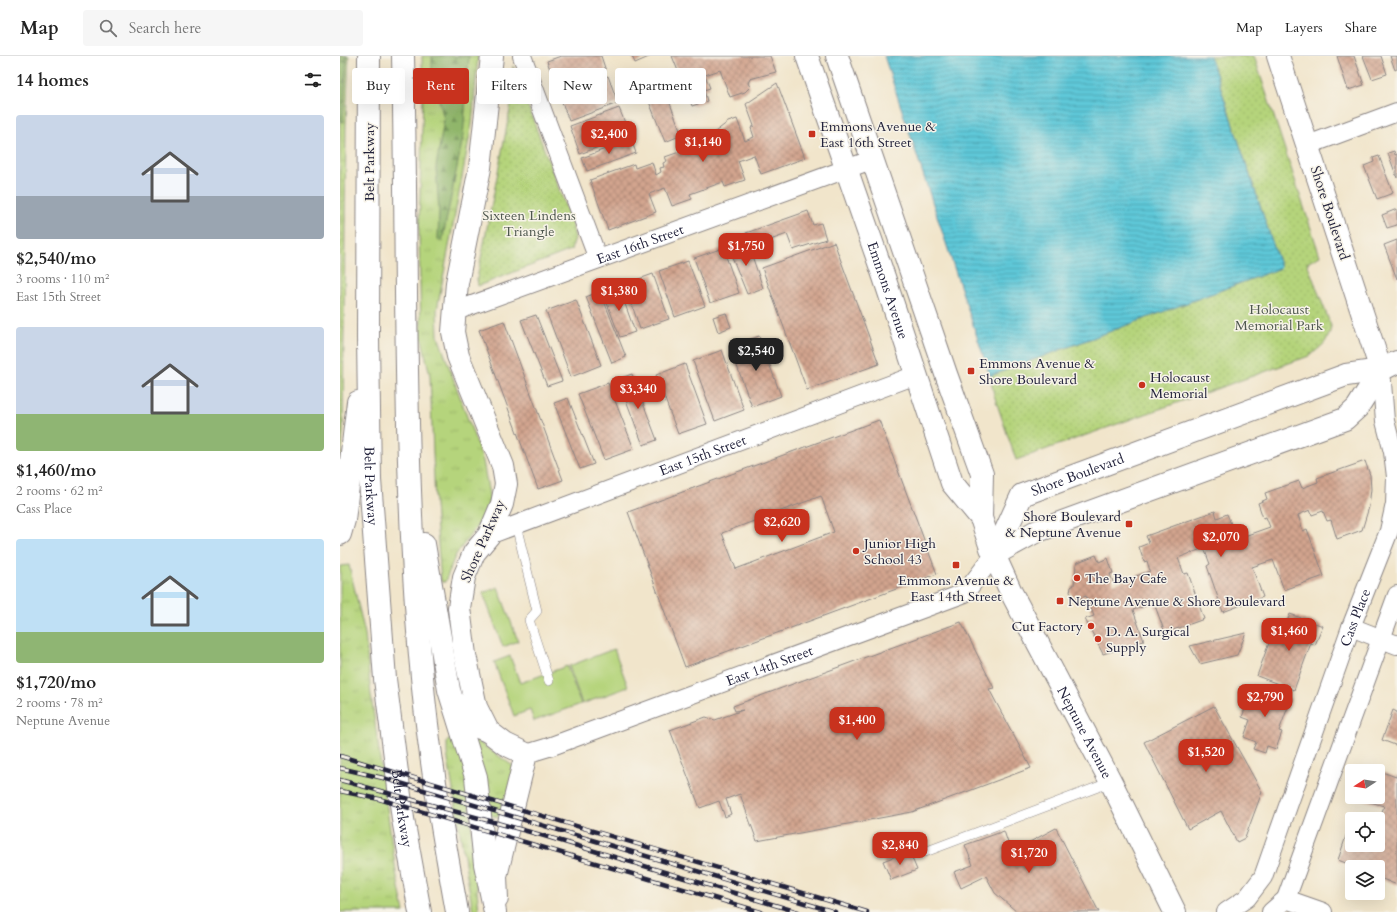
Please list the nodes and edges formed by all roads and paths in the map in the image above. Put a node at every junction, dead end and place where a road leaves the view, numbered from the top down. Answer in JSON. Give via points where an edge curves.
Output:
{"nodes":[{"id":1,"x":369,"y":56,"type":"edge"},
{"id":2,"x":403,"y":56,"type":"edge"},
{"id":3,"x":492,"y":56,"type":"edge"},
{"id":4,"x":522,"y":56,"type":"edge"},
{"id":5,"x":807,"y":56,"type":"edge"},
{"id":6,"x":837,"y":56,"type":"edge"},
{"id":7,"x":1278,"y":56,"type":"edge"},
{"id":8,"x":1397,"y":112,"type":"edge"},
{"id":9,"x":1308,"y":145,"type":"junction"},
{"id":10,"x":872,"y":160,"type":"junction"},
{"id":11,"x":846,"y":168,"type":"junction"},
{"id":12,"x":598,"y":259,"type":"junction"},
{"id":13,"x":453,"y":312,"type":"junction"},
{"id":14,"x":368,"y":338,"type":"junction"},
{"id":15,"x":1389,"y":366,"type":"edge"},
{"id":16,"x":916,"y":375,"type":"junction"},
{"id":17,"x":1397,"y":385,"type":"edge"},
{"id":18,"x":409,"y":464,"type":"junction"},
{"id":19,"x":981,"y":518,"type":"junction"},
{"id":20,"x":516,"y":525,"type":"junction"},
{"id":21,"x":340,"y":534,"type":"edge"},
{"id":22,"x":489,"y":535,"type":"junction"},
{"id":23,"x":995,"y":554,"type":"junction"},
{"id":24,"x":1397,"y":595,"type":"edge"},
{"id":25,"x":1351,"y":627,"type":"junction"},
{"id":26,"x":1389,"y":641,"type":"edge"},
{"id":27,"x":549,"y":681,"type":"dead end"},
{"id":28,"x":448,"y":690,"type":"junction"},
{"id":29,"x":488,"y":731,"type":"junction"},
{"id":30,"x":526,"y":754,"type":"junction"},
{"id":31,"x":1111,"y":782,"type":"junction"},
{"id":32,"x":925,"y":852,"type":"dead end"},
{"id":33,"x":1286,"y":899,"type":"junction"},
{"id":34,"x":420,"y":912,"type":"edge"},
{"id":35,"x":457,"y":912,"type":"edge"},
{"id":36,"x":496,"y":912,"type":"edge"},
{"id":37,"x":1175,"y":912,"type":"edge"},
{"id":38,"x":1226,"y":912,"type":"edge"},
{"id":39,"x":1271,"y":912,"type":"edge"},
{"id":40,"x":1323,"y":912,"type":"edge"}],
"edges":[{"from":1,"to":14,"type":"main road","name":"Belt Parkway"},
{"from":2,"to":18,"type":"main road"},
{"from":3,"to":13,"type":"main road","name":"Shore Parkway","via":[[480,168]]},
{"from":4,"to":12,"type":"street"},
{"from":5,"to":11,"type":"main road","name":"Emmons Avenue"},
{"from":6,"to":10,"type":"main road","name":"Emmons Avenue"},
{"from":7,"to":9,"type":"main road","name":"Shore Boulevard"},
{"from":8,"to":9,"type":"street"},
{"from":9,"to":15,"type":"main road","name":"Shore Boulevard"},
{"from":10,"to":11,"type":"street","name":"East 16th Street"},
{"from":10,"to":19,"type":"main road","name":"Emmons Avenue","via":[[982,474]]},
{"from":11,"to":12,"type":"street","name":"East 16th Street"},
{"from":11,"to":16,"type":"main road","name":"Emmons Avenue"},
{"from":12,"to":13,"type":"street","name":"East 16th Street"},
{"from":13,"to":22,"type":"main road","name":"Shore Parkway","via":[[453,332],[458,356],[503,466],[506,484],[502,504]]},
{"from":14,"to":21,"type":"main road"},
{"from":14,"to":34,"type":"main road","name":"Belt Parkway","via":[[370,480],[381,640],[403,819]]},
{"from":15,"to":17,"type":"street"},
{"from":15,"to":23,"type":"main road","via":[[1357,408],[1345,419],[1035,532]]},
{"from":15,"to":23,"type":"main road","name":"Shore Boulevard","via":[[1346,375],[1022,495]]},
{"from":15,"to":25,"type":"street","name":"Cass Place","via":[[1385,421],[1394,452],[1395,504],[1389,531]]},
{"from":16,"to":19,"type":"main road","name":"Emmons Avenue","via":[[952,483]]},
{"from":16,"to":20,"type":"street","name":"East 15th Street"},
{"from":18,"to":28,"type":"main road"},
{"from":18,"to":35,"type":"main road","via":[[422,678],[433,770]]},
{"from":19,"to":23,"type":"main road","name":"Emmons Avenue"},
{"from":20,"to":22,"type":"street","name":"East 15th Street"},
{"from":20,"to":27,"type":"lane","via":[[538,611],[530,620]]},
{"from":22,"to":29,"type":"main road","name":"Shore Parkway","via":[[474,553],[467,571],[459,608],[465,655],[476,707]]},
{"from":23,"to":30,"type":"street","name":"East 14th Street","via":[[964,593]]},
{"from":23,"to":31,"type":"main road","name":"Neptune Avenue","via":[[1011,592]]},
{"from":24,"to":26,"type":"street"},
{"from":25,"to":26,"type":"street"},
{"from":25,"to":38,"type":"street","name":"Cass Place","via":[[1263,876],[1247,898]]},
{"from":26,"to":33,"type":"street"},
{"from":28,"to":29,"type":"main road","via":[[470,724]]},
{"from":28,"to":36,"type":"main road","via":[[476,778],[484,864]]},
{"from":29,"to":30,"type":"main road","name":"Shore Parkway","via":[[505,744]]},
{"from":30,"to":36,"type":"main road","via":[[496,876]]},
{"from":31,"to":32,"type":"lane"},
{"from":31,"to":37,"type":"main road","name":"Neptune Avenue"},
{"from":33,"to":39,"type":"street"},
{"from":33,"to":40,"type":"street"}]}
